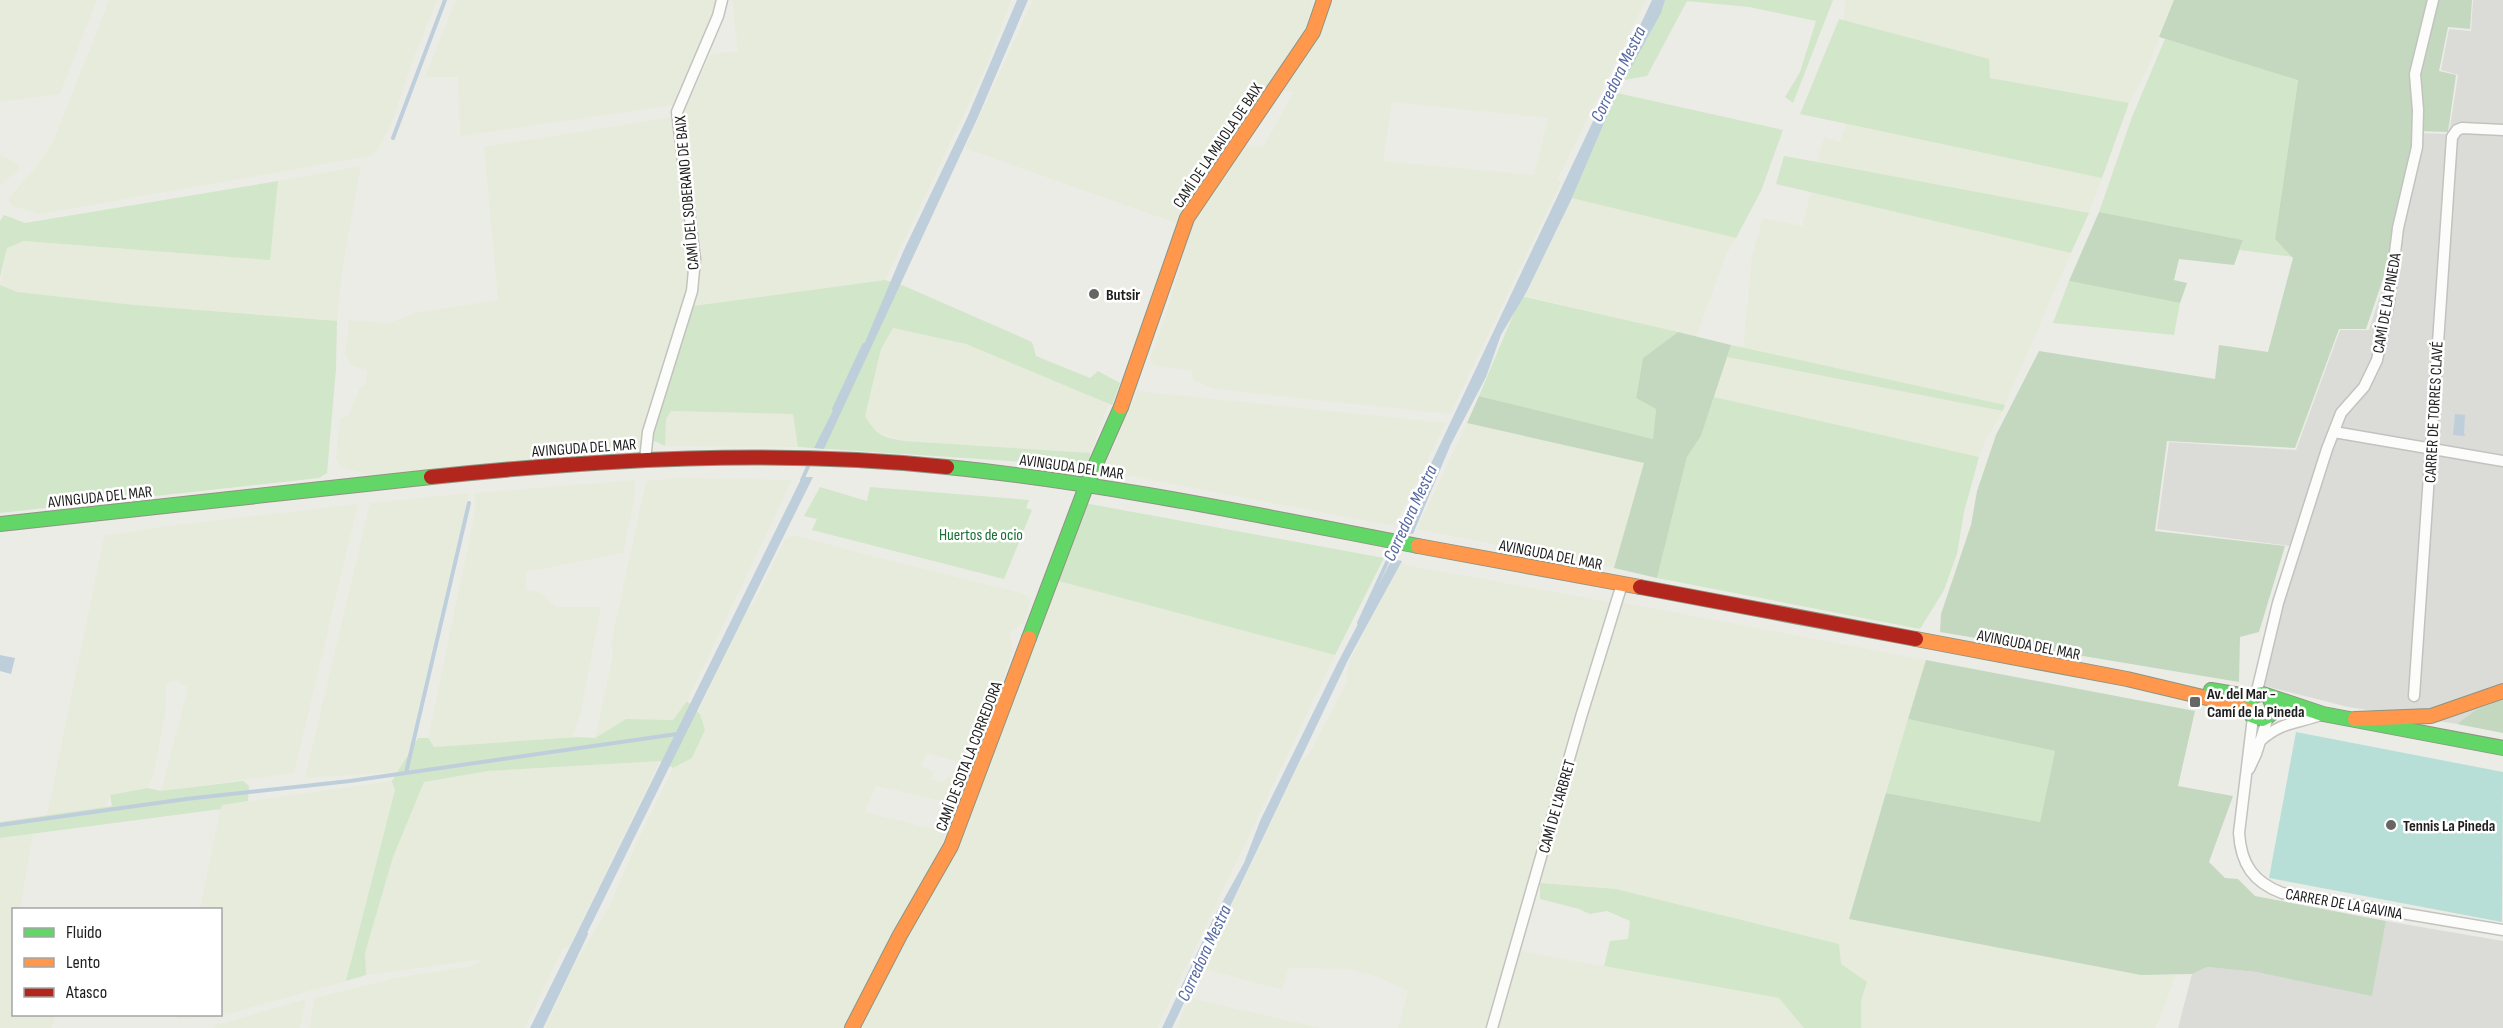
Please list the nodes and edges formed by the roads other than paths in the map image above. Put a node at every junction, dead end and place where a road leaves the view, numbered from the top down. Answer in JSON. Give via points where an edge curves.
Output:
{"nodes":[{"id":1,"x":722,"y":0,"type":"edge"},
{"id":2,"x":1324,"y":0,"type":"edge"},
{"id":3,"x":2433,"y":0,"type":"edge"},
{"id":4,"x":2503,"y":130,"type":"edge"},
{"id":5,"x":2334,"y":432,"type":"junction"},
{"id":6,"x":2431,"y":449,"type":"junction"},
{"id":7,"x":645,"y":460,"type":"junction"},
{"id":8,"x":2503,"y":461,"type":"edge"},
{"id":9,"x":1087,"y":483,"type":"junction"},
{"id":10,"x":0,"y":524,"type":"edge"},
{"id":11,"x":1622,"y":584,"type":"junction"},
{"id":12,"x":2127,"y":679,"type":"junction"},
{"id":13,"x":2503,"y":691,"type":"edge"},
{"id":14,"x":2259,"y":696,"type":"junction"},
{"id":15,"x":2414,"y":696,"type":"dead end"},
{"id":16,"x":2251,"y":714,"type":"junction"},
{"id":17,"x":2323,"y":714,"type":"junction"},
{"id":18,"x":2270,"y":715,"type":"junction"},
{"id":19,"x":2355,"y":719,"type":"junction"},
{"id":20,"x":2260,"y":741,"type":"junction"},
{"id":21,"x":2503,"y":747,"type":"edge"},
{"id":22,"x":2247,"y":771,"type":"junction"},
{"id":23,"x":2503,"y":930,"type":"edge"},
{"id":24,"x":852,"y":1028,"type":"edge"},
{"id":25,"x":1492,"y":1028,"type":"edge"}],
"edges":[{"from":1,"to":7,"type":"street","name":"CAMÍ DEL SOBERANO DE BAIX","via":[[677,112],[695,259],[692,291],[648,432]]},
{"from":2,"to":9,"type":"main road","name":"CAMÍ DE LA MAIOLA DE BAIX","via":[[1313,32],[1187,218],[1133,376]]},
{"from":3,"to":5,"type":"street","name":"CAMÍ DE LA PINEDA","via":[[2416,68],[2416,147],[2398,228],[2382,339],[2364,387],[2341,413]]},
{"from":4,"to":6,"type":"street","name":"CARRER DE TORRES CLAVÉ","via":[[2467,128],[2457,130],[2452,137]]},
{"from":5,"to":6,"type":"street"},
{"from":5,"to":14,"type":"street","name":"CAMÍ DE LA PINEDA","via":[[2278,603]]},
{"from":6,"to":8,"type":"street"},
{"from":6,"to":15,"type":"street","name":"CARRER DE TORRES CLAVÉ"},
{"from":7,"to":9,"type":"main road","name":"AVINGUDA DEL MAR","via":[[727,456],[828,459]]},
{"from":7,"to":10,"type":"main road","name":"AVINGUDA DEL MAR","via":[[481,472]]},
{"from":9,"to":11,"type":"main road","name":"AVINGUDA DEL MAR"},
{"from":9,"to":24,"type":"main road","name":"CAMÍ DE SOTA LA CORREDORA","via":[[951,846]]},
{"from":11,"to":12,"type":"main road","name":"AVINGUDA DEL MAR"},
{"from":11,"to":25,"type":"street","name":"CAMÍ DE L'ARBRET"},
{"from":12,"to":14,"type":"main road","name":"AVINGUDA DEL MAR"},
{"from":12,"to":16,"type":"main road","name":"AVINGUDA DEL MAR","via":[[2228,703]]},
{"from":13,"to":19,"type":"main road","via":[[2431,716]]},
{"from":14,"to":16,"type":"main road","via":[[2248,704]]},
{"from":14,"to":17,"type":"main road","name":"AVINGUDA DEL MAR"},
{"from":14,"to":18,"type":"main road","via":[[2273,704]]},
{"from":16,"to":18,"type":"main road","via":[[2259,719]]},
{"from":16,"to":22,"type":"street"},
{"from":17,"to":18,"type":"main road","name":"AVINGUDA DEL MAR"},
{"from":17,"to":19,"type":"main road","name":"AVINGUDA DEL MAR"},
{"from":17,"to":20,"type":"street","via":[[2290,722]]},
{"from":18,"to":20,"type":"street"},
{"from":19,"to":21,"type":"main road","name":"AVINGUDA DEL MAR"},
{"from":20,"to":22,"type":"street"},
{"from":22,"to":23,"type":"street","name":"CARRER DE LA GAVINA","via":[[2240,814],[2240,849],[2245,865],[2267,887],[2282,893]]}]}
